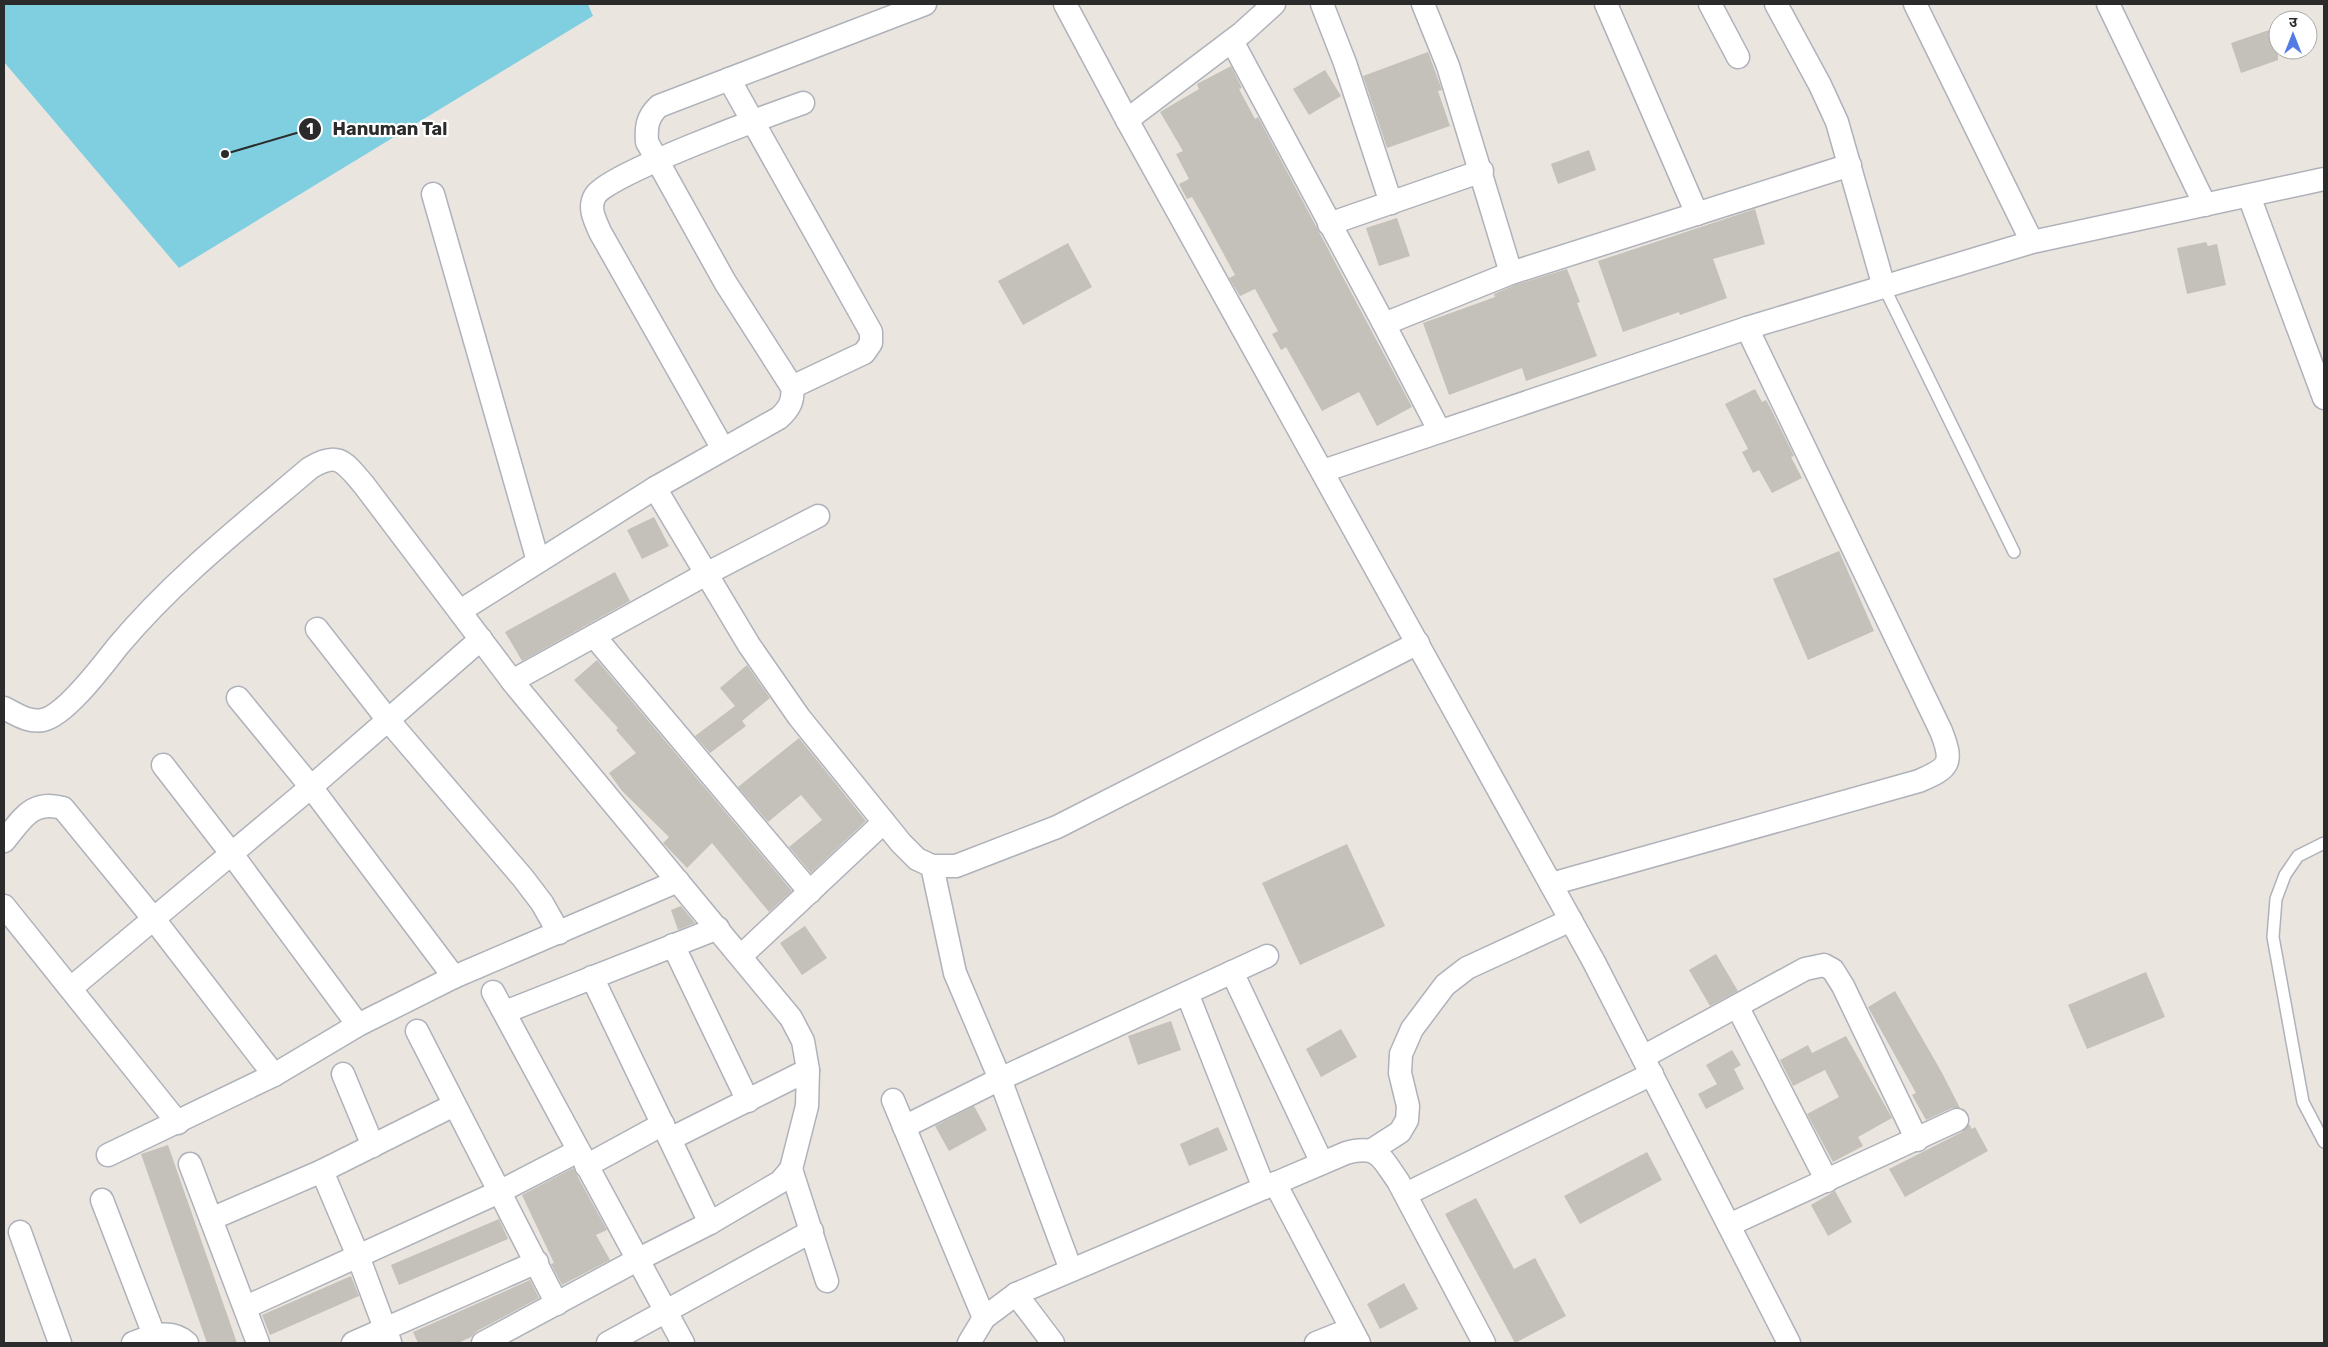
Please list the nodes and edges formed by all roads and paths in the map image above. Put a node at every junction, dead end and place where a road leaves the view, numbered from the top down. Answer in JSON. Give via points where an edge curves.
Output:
{"nodes":[{"id":1,"x":925,"y":4,"type":"edge"},
{"id":2,"x":1065,"y":4,"type":"edge"},
{"id":3,"x":1274,"y":4,"type":"edge"},
{"id":4,"x":1322,"y":4,"type":"edge"},
{"id":5,"x":1422,"y":4,"type":"edge"},
{"id":6,"x":1606,"y":4,"type":"edge"},
{"id":7,"x":1710,"y":4,"type":"edge"},
{"id":8,"x":1776,"y":4,"type":"edge"},
{"id":9,"x":1915,"y":4,"type":"edge"},
{"id":10,"x":2108,"y":4,"type":"edge"},
{"id":11,"x":1232,"y":41,"type":"junction"},
{"id":12,"x":1738,"y":57,"type":"dead end"},
{"id":13,"x":729,"y":79,"type":"junction"},
{"id":14,"x":803,"y":103,"type":"dead end"},
{"id":15,"x":1127,"y":120,"type":"junction"},
{"id":16,"x":753,"y":122,"type":"junction"},
{"id":17,"x":658,"y":161,"type":"junction"},
{"id":18,"x":1850,"y":165,"type":"junction"},
{"id":19,"x":1482,"y":171,"type":"junction"},
{"id":20,"x":2324,"y":179,"type":"edge"},
{"id":21,"x":433,"y":194,"type":"dead end"},
{"id":22,"x":2249,"y":196,"type":"junction"},
{"id":23,"x":1391,"y":202,"type":"junction"},
{"id":24,"x":2205,"y":205,"type":"junction"},
{"id":25,"x":1696,"y":214,"type":"junction"},
{"id":26,"x":1329,"y":224,"type":"junction"},
{"id":27,"x":2032,"y":242,"type":"junction"},
{"id":28,"x":1511,"y":273,"type":"junction"},
{"id":29,"x":1884,"y":287,"type":"junction"},
{"id":30,"x":1384,"y":324,"type":"junction"},
{"id":31,"x":1747,"y":328,"type":"junction"},
{"id":32,"x":792,"y":387,"type":"junction"},
{"id":33,"x":2324,"y":398,"type":"edge"},
{"id":34,"x":1439,"y":430,"type":"junction"},
{"id":35,"x":723,"y":449,"type":"junction"},
{"id":36,"x":1323,"y":471,"type":"junction"},
{"id":37,"x":655,"y":488,"type":"junction"},
{"id":38,"x":818,"y":516,"type":"dead end"},
{"id":39,"x":2014,"y":552,"type":"dead end"},
{"id":40,"x":538,"y":562,"type":"junction"},
{"id":41,"x":706,"y":574,"type":"junction"},
{"id":42,"x":460,"y":610,"type":"junction"},
{"id":43,"x":317,"y":629,"type":"dead end"},
{"id":44,"x":594,"y":636,"type":"junction"},
{"id":45,"x":481,"y":640,"type":"junction"},
{"id":46,"x":1418,"y":643,"type":"junction"},
{"id":47,"x":512,"y":681,"type":"junction"},
{"id":48,"x":238,"y":698,"type":"dead end"},
{"id":49,"x":4,"y":708,"type":"edge"},
{"id":50,"x":388,"y":720,"type":"junction"},
{"id":51,"x":163,"y":766,"type":"dead end"},
{"id":52,"x":311,"y":787,"type":"junction"},
{"id":53,"x":884,"y":822,"type":"junction"},
{"id":54,"x":4,"y":841,"type":"edge"},
{"id":55,"x":2324,"y":843,"type":"edge"},
{"id":56,"x":231,"y":853,"type":"junction"},
{"id":57,"x":932,"y":866,"type":"junction"},
{"id":58,"x":678,"y":881,"type":"junction"},
{"id":59,"x":1551,"y":884,"type":"junction"},
{"id":60,"x":810,"y":892,"type":"junction"},
{"id":61,"x":4,"y":906,"type":"edge"},
{"id":62,"x":153,"y":918,"type":"junction"},
{"id":63,"x":1571,"y":920,"type":"junction"},
{"id":64,"x":718,"y":928,"type":"junction"},
{"id":65,"x":559,"y":933,"type":"junction"},
{"id":66,"x":674,"y":945,"type":"junction"},
{"id":67,"x":741,"y":956,"type":"junction"},
{"id":68,"x":1267,"y":956,"type":"dead end"},
{"id":69,"x":1232,"y":972,"type":"junction"},
{"id":70,"x":454,"y":977,"type":"junction"},
{"id":71,"x":592,"y":977,"type":"junction"},
{"id":72,"x":71,"y":988,"type":"junction"},
{"id":73,"x":493,"y":992,"type":"dead end"},
{"id":74,"x":1188,"y":993,"type":"junction"},
{"id":75,"x":1737,"y":1006,"type":"junction"},
{"id":76,"x":504,"y":1012,"type":"junction"},
{"id":77,"x":358,"y":1025,"type":"junction"},
{"id":78,"x":418,"y":1031,"type":"dead end"},
{"id":79,"x":1647,"y":1066,"type":"junction"},
{"id":80,"x":808,"y":1070,"type":"junction"},
{"id":81,"x":343,"y":1074,"type":"dead end"},
{"id":82,"x":274,"y":1075,"type":"junction"},
{"id":83,"x":1000,"y":1079,"type":"junction"},
{"id":84,"x":748,"y":1100,"type":"junction"},
{"id":85,"x":893,"y":1100,"type":"dead end"},
{"id":86,"x":454,"y":1105,"type":"junction"},
{"id":87,"x":1957,"y":1120,"type":"dead end"},
{"id":88,"x":178,"y":1122,"type":"junction"},
{"id":89,"x":904,"y":1127,"type":"junction"},
{"id":90,"x":667,"y":1132,"type":"junction"},
{"id":91,"x":1917,"y":1140,"type":"junction"},
{"id":92,"x":2324,"y":1142,"type":"edge"},
{"id":93,"x":373,"y":1146,"type":"junction"},
{"id":94,"x":1372,"y":1150,"type":"junction"},
{"id":95,"x":108,"y":1155,"type":"dead end"},
{"id":96,"x":582,"y":1159,"type":"junction"},
{"id":97,"x":1322,"y":1163,"type":"junction"},
{"id":98,"x":190,"y":1164,"type":"dead end"},
{"id":99,"x":791,"y":1169,"type":"junction"},
{"id":100,"x":322,"y":1171,"type":"junction"},
{"id":101,"x":1826,"y":1181,"type":"junction"},
{"id":102,"x":1269,"y":1186,"type":"junction"},
{"id":103,"x":499,"y":1192,"type":"junction"},
{"id":104,"x":1406,"y":1194,"type":"junction"},
{"id":105,"x":102,"y":1200,"type":"dead end"},
{"id":106,"x":211,"y":1219,"type":"junction"},
{"id":107,"x":710,"y":1224,"type":"junction"},
{"id":108,"x":1729,"y":1225,"type":"junction"},
{"id":109,"x":812,"y":1231,"type":"junction"},
{"id":110,"x":20,"y":1232,"type":"dead end"},
{"id":111,"x":358,"y":1256,"type":"junction"},
{"id":112,"x":637,"y":1260,"type":"junction"},
{"id":113,"x":537,"y":1262,"type":"junction"},
{"id":114,"x":1071,"y":1270,"type":"junction"},
{"id":115,"x":827,"y":1281,"type":"dead end"},
{"id":116,"x":1016,"y":1294,"type":"junction"},
{"id":117,"x":557,"y":1304,"type":"junction"},
{"id":118,"x":246,"y":1307,"type":"junction"},
{"id":119,"x":666,"y":1311,"type":"junction"},
{"id":120,"x":984,"y":1318,"type":"junction"},
{"id":121,"x":154,"y":1335,"type":"junction"},
{"id":122,"x":388,"y":1336,"type":"edge"},
{"id":123,"x":1355,"y":1336,"type":"edge"},
{"id":124,"x":60,"y":1343,"type":"edge"},
{"id":125,"x":133,"y":1343,"type":"edge"},
{"id":126,"x":187,"y":1343,"type":"edge"},
{"id":127,"x":258,"y":1343,"type":"edge"},
{"id":128,"x":353,"y":1343,"type":"edge"},
{"id":129,"x":483,"y":1343,"type":"edge"},
{"id":130,"x":608,"y":1343,"type":"edge"},
{"id":131,"x":683,"y":1343,"type":"edge"},
{"id":132,"x":969,"y":1343,"type":"edge"},
{"id":133,"x":1053,"y":1343,"type":"edge"},
{"id":134,"x":1316,"y":1343,"type":"edge"},
{"id":135,"x":1484,"y":1343,"type":"edge"},
{"id":136,"x":1789,"y":1343,"type":"edge"}],
"edges":[{"from":1,"to":13,"type":"street"},
{"from":2,"to":15,"type":"street"},
{"from":3,"to":11,"type":"street"},
{"from":4,"to":23,"type":"street"},
{"from":5,"to":19,"type":"street","via":[[1448,66]]},
{"from":6,"to":25,"type":"street"},
{"from":7,"to":12,"type":"street"},
{"from":8,"to":18,"type":"street","via":[[1820,85],[1837,122]]},
{"from":9,"to":27,"type":"street"},
{"from":10,"to":24,"type":"street"},
{"from":11,"to":15,"type":"street"},
{"from":11,"to":26,"type":"street"},
{"from":13,"to":16,"type":"street"},
{"from":13,"to":17,"type":"street","via":[[659,106],[650,114],[647,142]]},
{"from":14,"to":16,"type":"street"},
{"from":15,"to":36,"type":"street"},
{"from":16,"to":17,"type":"street"},
{"from":16,"to":32,"type":"street","via":[[870,332],[870,343],[864,353]]},
{"from":17,"to":32,"type":"street","via":[[725,282]]},
{"from":17,"to":35,"type":"street","via":[[602,186],[594,196],[592,213]]},
{"from":18,"to":25,"type":"street"},
{"from":18,"to":29,"type":"street"},
{"from":19,"to":23,"type":"street"},
{"from":19,"to":28,"type":"street"},
{"from":20,"to":22,"type":"street"},
{"from":21,"to":40,"type":"street"},
{"from":22,"to":24,"type":"street"},
{"from":22,"to":33,"type":"street"},
{"from":23,"to":26,"type":"street"},
{"from":24,"to":27,"type":"street"},
{"from":25,"to":28,"type":"street"},
{"from":26,"to":30,"type":"street"},
{"from":27,"to":29,"type":"street"},
{"from":28,"to":30,"type":"street"},
{"from":29,"to":31,"type":"street"},
{"from":29,"to":39,"type":"lane"},
{"from":30,"to":34,"type":"street"},
{"from":31,"to":34,"type":"street"},
{"from":31,"to":59,"type":"street","via":[[1941,731],[1948,748],[1947,761],[1942,771],[1918,781]]},
{"from":32,"to":35,"type":"street","via":[[794,396],[788,411]]},
{"from":34,"to":36,"type":"street"},
{"from":35,"to":37,"type":"street"},
{"from":36,"to":46,"type":"street"},
{"from":37,"to":40,"type":"street"},
{"from":37,"to":41,"type":"street"},
{"from":38,"to":41,"type":"street"},
{"from":40,"to":42,"type":"street"},
{"from":41,"to":44,"type":"street"},
{"from":41,"to":53,"type":"street","via":[[749,645],[799,717]]},
{"from":42,"to":45,"type":"street"},
{"from":42,"to":49,"type":"street","via":[[348,466],[336,459],[323,459],[182,577],[61,710],[43,720],[29,720]]},
{"from":43,"to":50,"type":"street"},
{"from":44,"to":47,"type":"street"},
{"from":44,"to":60,"type":"street"},
{"from":45,"to":47,"type":"street"},
{"from":45,"to":50,"type":"street"},
{"from":46,"to":57,"type":"street","via":[[1056,827],[956,866]]},
{"from":46,"to":59,"type":"street"},
{"from":47,"to":58,"type":"street"},
{"from":48,"to":52,"type":"street"},
{"from":50,"to":52,"type":"street"},
{"from":50,"to":65,"type":"street","via":[[523,878]]},
{"from":51,"to":56,"type":"street"},
{"from":52,"to":56,"type":"street"},
{"from":52,"to":70,"type":"street"},
{"from":53,"to":57,"type":"street","via":[[901,844]]},
{"from":53,"to":60,"type":"street"},
{"from":54,"to":62,"type":"street","via":[[36,807],[49,804],[62,808]]},
{"from":55,"to":92,"type":"lane","via":[[2298,856],[2285,875],[2276,899],[2273,937],[2303,1102]]},
{"from":56,"to":62,"type":"street"},
{"from":56,"to":77,"type":"street"},
{"from":57,"to":83,"type":"street","via":[[955,973]]},
{"from":58,"to":64,"type":"street"},
{"from":58,"to":65,"type":"street"},
{"from":59,"to":63,"type":"street"},
{"from":60,"to":67,"type":"street"},
{"from":61,"to":72,"type":"street"},
{"from":62,"to":72,"type":"street"},
{"from":62,"to":82,"type":"street"},
{"from":63,"to":79,"type":"street"},
{"from":63,"to":94,"type":"street","via":[[1467,968],[1446,985],[1412,1029],[1401,1054],[1400,1073],[1408,1106],[1407,1120],[1400,1132]]},
{"from":64,"to":66,"type":"street"},
{"from":64,"to":67,"type":"street"},
{"from":65,"to":70,"type":"street"},
{"from":66,"to":71,"type":"street"},
{"from":66,"to":84,"type":"street"},
{"from":67,"to":80,"type":"street","via":[[791,1018],[803,1042]]},
{"from":68,"to":69,"type":"street"},
{"from":69,"to":74,"type":"street"},
{"from":69,"to":97,"type":"street"},
{"from":70,"to":77,"type":"street"},
{"from":71,"to":76,"type":"street"},
{"from":71,"to":90,"type":"street"},
{"from":72,"to":88,"type":"street"},
{"from":73,"to":76,"type":"street"},
{"from":74,"to":83,"type":"street"},
{"from":74,"to":102,"type":"street"},
{"from":75,"to":79,"type":"street"},
{"from":75,"to":91,"type":"street","via":[[1805,969],[1824,965],[1833,970]]},
{"from":75,"to":101,"type":"street"},
{"from":76,"to":96,"type":"street"},
{"from":77,"to":82,"type":"street"},
{"from":78,"to":86,"type":"street"},
{"from":79,"to":104,"type":"street"},
{"from":79,"to":108,"type":"street"},
{"from":80,"to":84,"type":"street"},
{"from":80,"to":99,"type":"street","via":[[807,1106]]},
{"from":81,"to":93,"type":"street"},
{"from":82,"to":88,"type":"street"},
{"from":83,"to":89,"type":"street"},
{"from":83,"to":114,"type":"street"},
{"from":84,"to":90,"type":"street"},
{"from":85,"to":89,"type":"street"},
{"from":86,"to":93,"type":"street"},
{"from":86,"to":103,"type":"street"},
{"from":87,"to":91,"type":"street"},
{"from":88,"to":95,"type":"street"},
{"from":89,"to":120,"type":"street"},
{"from":90,"to":96,"type":"street"},
{"from":90,"to":107,"type":"street"},
{"from":91,"to":101,"type":"street"},
{"from":93,"to":100,"type":"street"},
{"from":94,"to":97,"type":"street","via":[[1361,1149]]},
{"from":94,"to":104,"type":"street"},
{"from":96,"to":103,"type":"street"},
{"from":96,"to":112,"type":"street"},
{"from":97,"to":102,"type":"street"},
{"from":98,"to":106,"type":"street"},
{"from":99,"to":107,"type":"street","via":[[763,1194]]},
{"from":99,"to":109,"type":"street"},
{"from":100,"to":106,"type":"street"},
{"from":100,"to":111,"type":"street"},
{"from":101,"to":108,"type":"street"},
{"from":102,"to":114,"type":"street"},
{"from":102,"to":123,"type":"street"},
{"from":103,"to":111,"type":"street"},
{"from":103,"to":113,"type":"street"},
{"from":104,"to":135,"type":"street"},
{"from":105,"to":121,"type":"street"},
{"from":106,"to":118,"type":"street"},
{"from":107,"to":112,"type":"street"},
{"from":108,"to":136,"type":"street"},
{"from":109,"to":115,"type":"street"},
{"from":109,"to":119,"type":"street"},
{"from":110,"to":124,"type":"street"},
{"from":111,"to":118,"type":"street"},
{"from":111,"to":122,"type":"street"},
{"from":112,"to":117,"type":"street"},
{"from":112,"to":119,"type":"street"},
{"from":113,"to":117,"type":"street"},
{"from":113,"to":122,"type":"street"},
{"from":114,"to":116,"type":"street"},
{"from":116,"to":120,"type":"street"},
{"from":116,"to":133,"type":"street"},
{"from":117,"to":129,"type":"street"},
{"from":118,"to":127,"type":"street"},
{"from":119,"to":130,"type":"street"},
{"from":119,"to":131,"type":"street"},
{"from":120,"to":132,"type":"street"},
{"from":121,"to":125,"type":"street"},
{"from":121,"to":126,"type":"street","via":[[168,1334]]},
{"from":122,"to":128,"type":"street"},
{"from":123,"to":134,"type":"street"}]}
